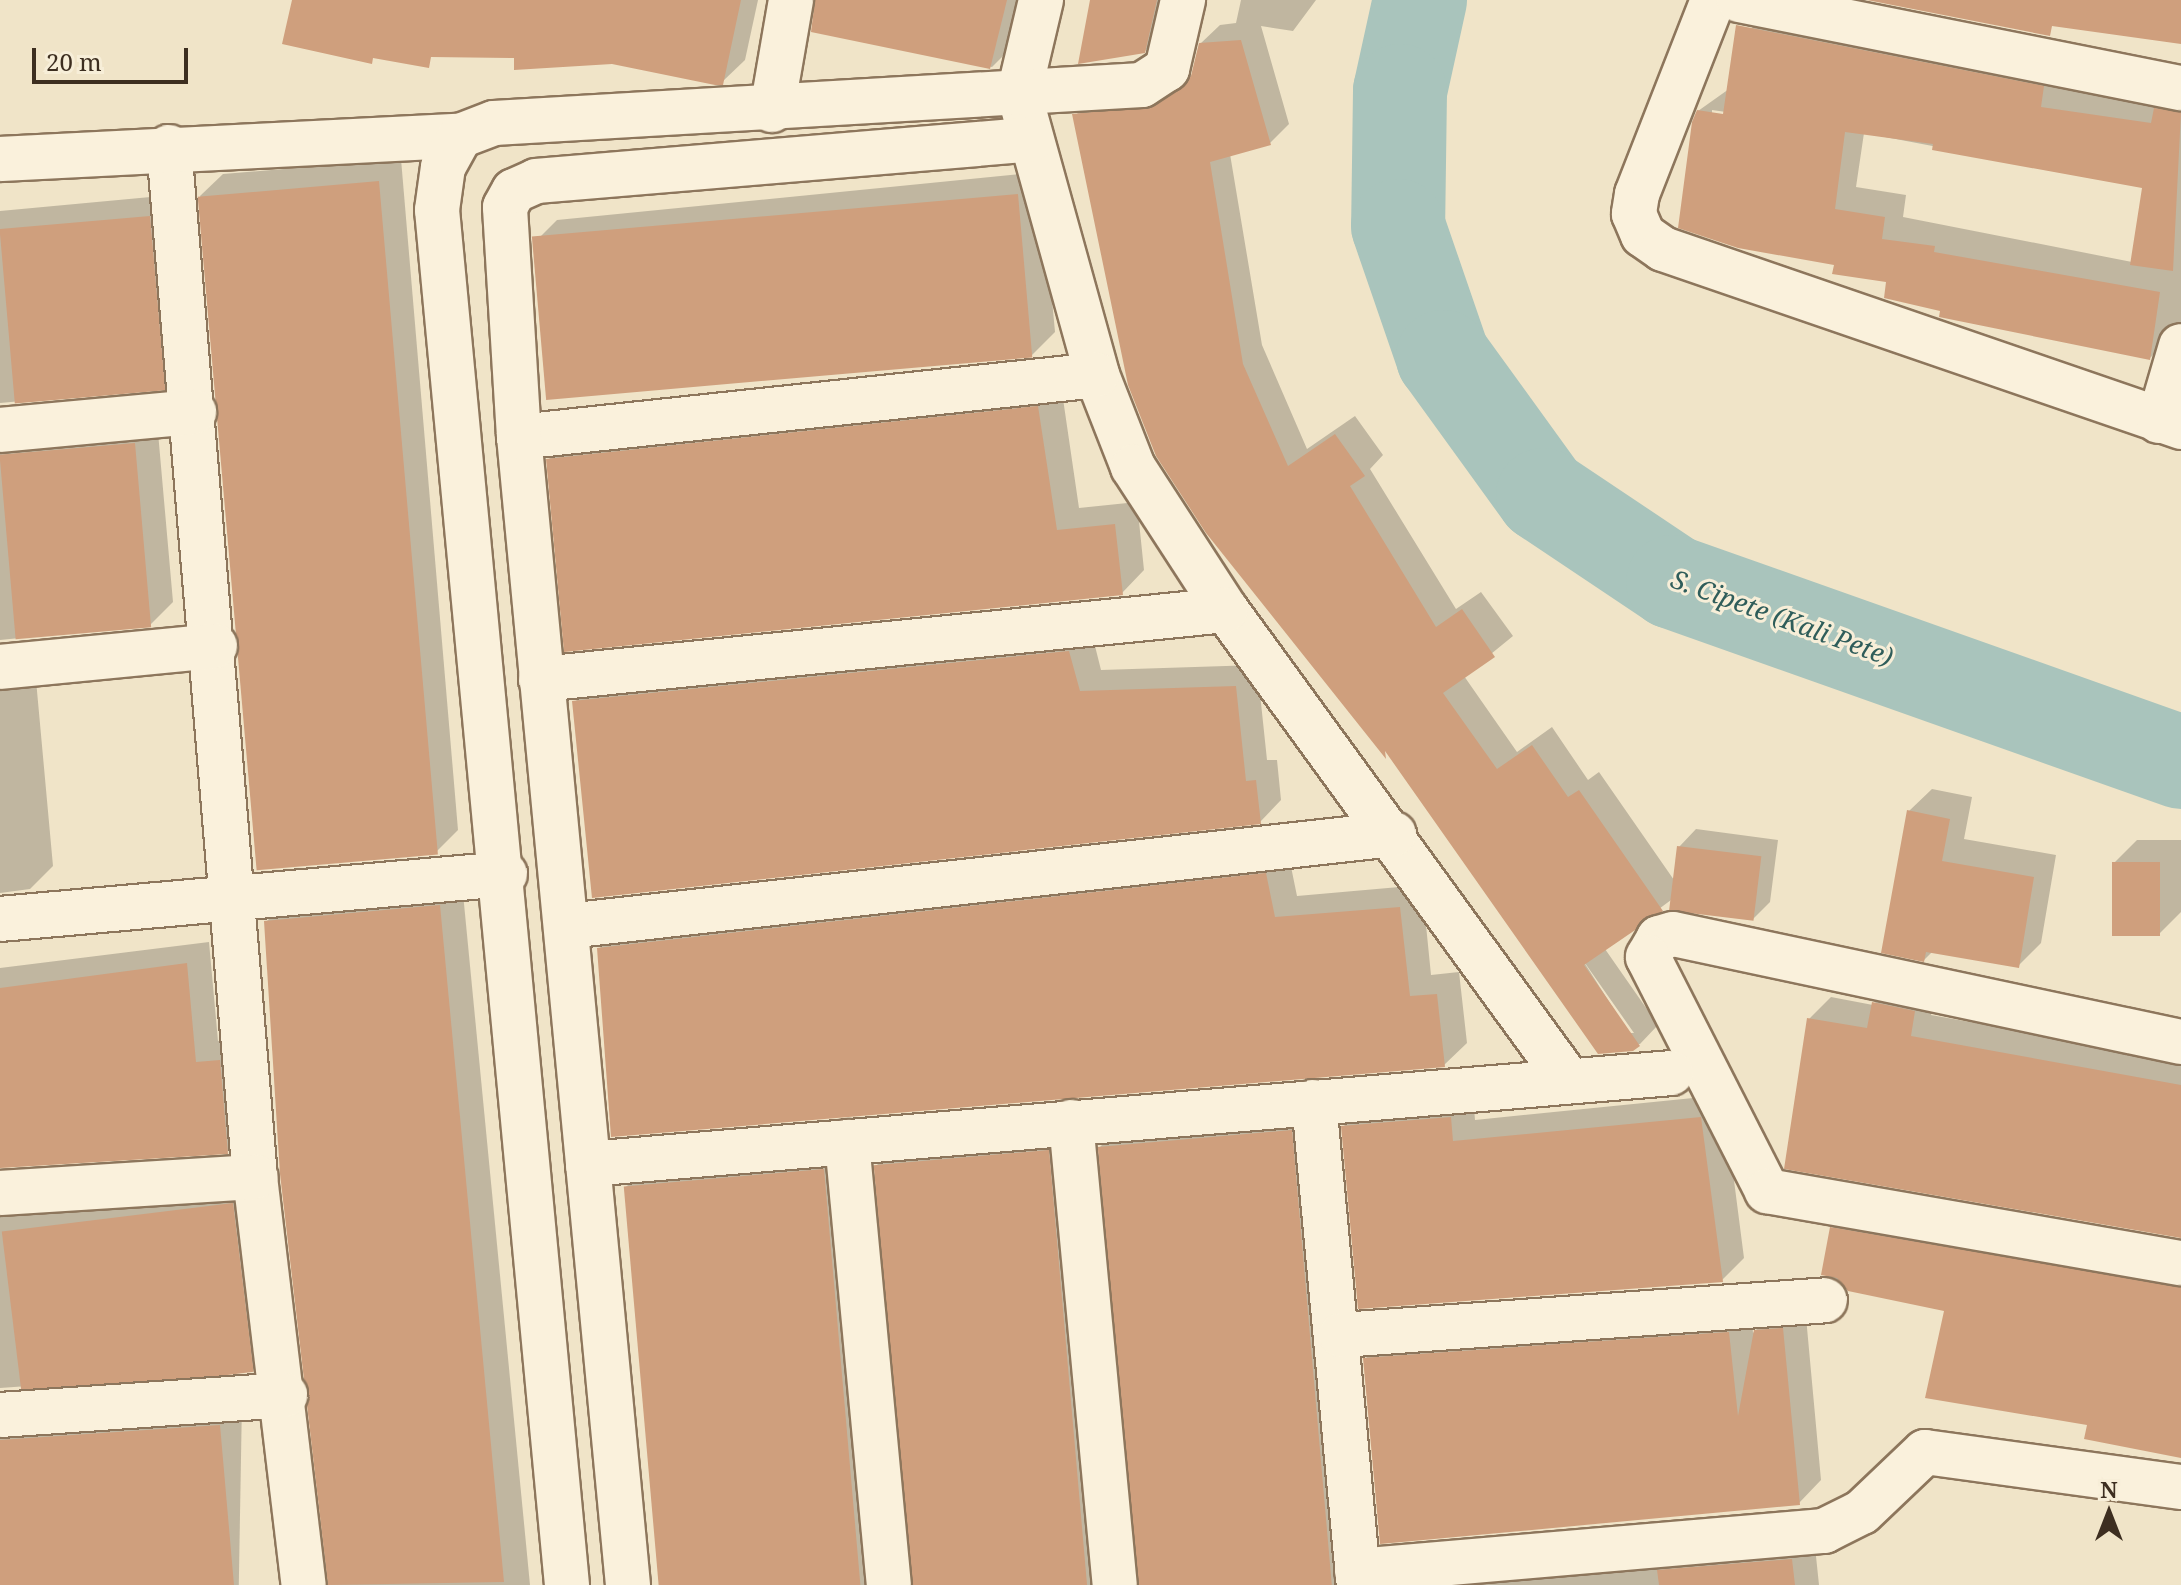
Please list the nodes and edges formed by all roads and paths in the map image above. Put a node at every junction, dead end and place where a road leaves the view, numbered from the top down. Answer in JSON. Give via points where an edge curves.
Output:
{"nodes":[{"id":1,"x":791,"y":0,"type":"edge"},
{"id":2,"x":1041,"y":0,"type":"edge"},
{"id":3,"x":1183,"y":0,"type":"edge"},
{"id":4,"x":1713,"y":0,"type":"edge"},
{"id":5,"x":1739,"y":0,"type":"edge"},
{"id":6,"x":2181,"y":88,"type":"edge"},
{"id":7,"x":1019,"y":93,"type":"junction"},
{"id":8,"x":772,"y":110,"type":"junction"},
{"id":9,"x":460,"y":136,"type":"junction"},
{"id":10,"x":1031,"y":139,"type":"junction"},
{"id":11,"x":169,"y":147,"type":"junction"},
{"id":12,"x":0,"y":159,"type":"edge"},
{"id":13,"x":2181,"y":346,"type":"edge"},
{"id":14,"x":1097,"y":375,"type":"junction"},
{"id":15,"x":194,"y":412,"type":"junction"},
{"id":16,"x":2170,"y":424,"type":"edge"},
{"id":17,"x":0,"y":430,"type":"edge"},
{"id":18,"x":519,"y":437,"type":"junction"},
{"id":19,"x":1226,"y":610,"type":"junction"},
{"id":20,"x":215,"y":646,"type":"junction"},
{"id":21,"x":0,"y":667,"type":"edge"},
{"id":22,"x":541,"y":679,"type":"junction"},
{"id":23,"x":1394,"y":834,"type":"junction"},
{"id":24,"x":505,"y":874,"type":"junction"},
{"id":25,"x":234,"y":898,"type":"junction"},
{"id":26,"x":0,"y":919,"type":"edge"},
{"id":27,"x":567,"y":926,"type":"junction"},
{"id":28,"x":2181,"y":1042,"type":"edge"},
{"id":29,"x":1671,"y":1073,"type":"dead end"},
{"id":30,"x":1566,"y":1077,"type":"junction"},
{"id":31,"x":1314,"y":1102,"type":"junction"},
{"id":32,"x":1071,"y":1122,"type":"junction"},
{"id":33,"x":847,"y":1142,"type":"junction"},
{"id":34,"x":588,"y":1164,"type":"junction"},
{"id":35,"x":255,"y":1177,"type":"junction"},
{"id":36,"x":0,"y":1193,"type":"edge"},
{"id":37,"x":2181,"y":1263,"type":"edge"},
{"id":38,"x":1825,"y":1300,"type":"dead end"},
{"id":39,"x":1341,"y":1335,"type":"junction"},
{"id":40,"x":285,"y":1395,"type":"junction"},
{"id":41,"x":0,"y":1415,"type":"edge"},
{"id":42,"x":2181,"y":1487,"type":"edge"},
{"id":43,"x":1358,"y":1578,"type":"edge"},
{"id":44,"x":304,"y":1585,"type":"edge"},
{"id":45,"x":567,"y":1585,"type":"edge"},
{"id":46,"x":628,"y":1585,"type":"edge"},
{"id":47,"x":889,"y":1585,"type":"edge"},
{"id":48,"x":1115,"y":1585,"type":"edge"}],
"edges":[{"from":1,"to":8,"type":"street"},
{"from":2,"to":7,"type":"street"},
{"from":3,"to":7,"type":"street","via":[[1173,54],[1157,79]]},
{"from":4,"to":16,"type":"street","via":[[1637,194],[1634,214],[1643,235],[1663,249]]},
{"from":5,"to":6,"type":"street"},
{"from":7,"to":8,"type":"street"},
{"from":7,"to":10,"type":"street"},
{"from":8,"to":9,"type":"street","via":[[494,123]]},
{"from":9,"to":11,"type":"street"},
{"from":9,"to":24,"type":"street","via":[[443,167],[437,210]]},
{"from":10,"to":14,"type":"street"},
{"from":10,"to":18,"type":"street","via":[[536,181],[514,191],[502,236]]},
{"from":11,"to":12,"type":"street"},
{"from":11,"to":15,"type":"street"},
{"from":13,"to":16,"type":"street"},
{"from":14,"to":18,"type":"street"},
{"from":14,"to":19,"type":"street","via":[[1133,467]]},
{"from":15,"to":17,"type":"street"},
{"from":15,"to":20,"type":"street"},
{"from":18,"to":22,"type":"street"},
{"from":19,"to":22,"type":"street"},
{"from":19,"to":23,"type":"street"},
{"from":20,"to":21,"type":"street"},
{"from":20,"to":25,"type":"street"},
{"from":22,"to":27,"type":"street"},
{"from":23,"to":27,"type":"street"},
{"from":23,"to":30,"type":"street"},
{"from":24,"to":25,"type":"street"},
{"from":24,"to":45,"type":"street"},
{"from":25,"to":26,"type":"street"},
{"from":25,"to":35,"type":"street"},
{"from":27,"to":34,"type":"street"},
{"from":28,"to":37,"type":"street","via":[[1673,934],[1659,938],[1648,957],[1767,1191]]},
{"from":29,"to":30,"type":"street"},
{"from":30,"to":31,"type":"street"},
{"from":31,"to":32,"type":"street"},
{"from":31,"to":39,"type":"street"},
{"from":32,"to":33,"type":"street"},
{"from":32,"to":48,"type":"street"},
{"from":33,"to":34,"type":"street"},
{"from":33,"to":47,"type":"street"},
{"from":34,"to":46,"type":"street"},
{"from":35,"to":36,"type":"street"},
{"from":35,"to":40,"type":"street"},
{"from":38,"to":39,"type":"street"},
{"from":39,"to":43,"type":"street"},
{"from":40,"to":41,"type":"street"},
{"from":40,"to":44,"type":"street"},
{"from":42,"to":43,"type":"street","via":[[1925,1452],[1855,1518],[1824,1531]]}]}
